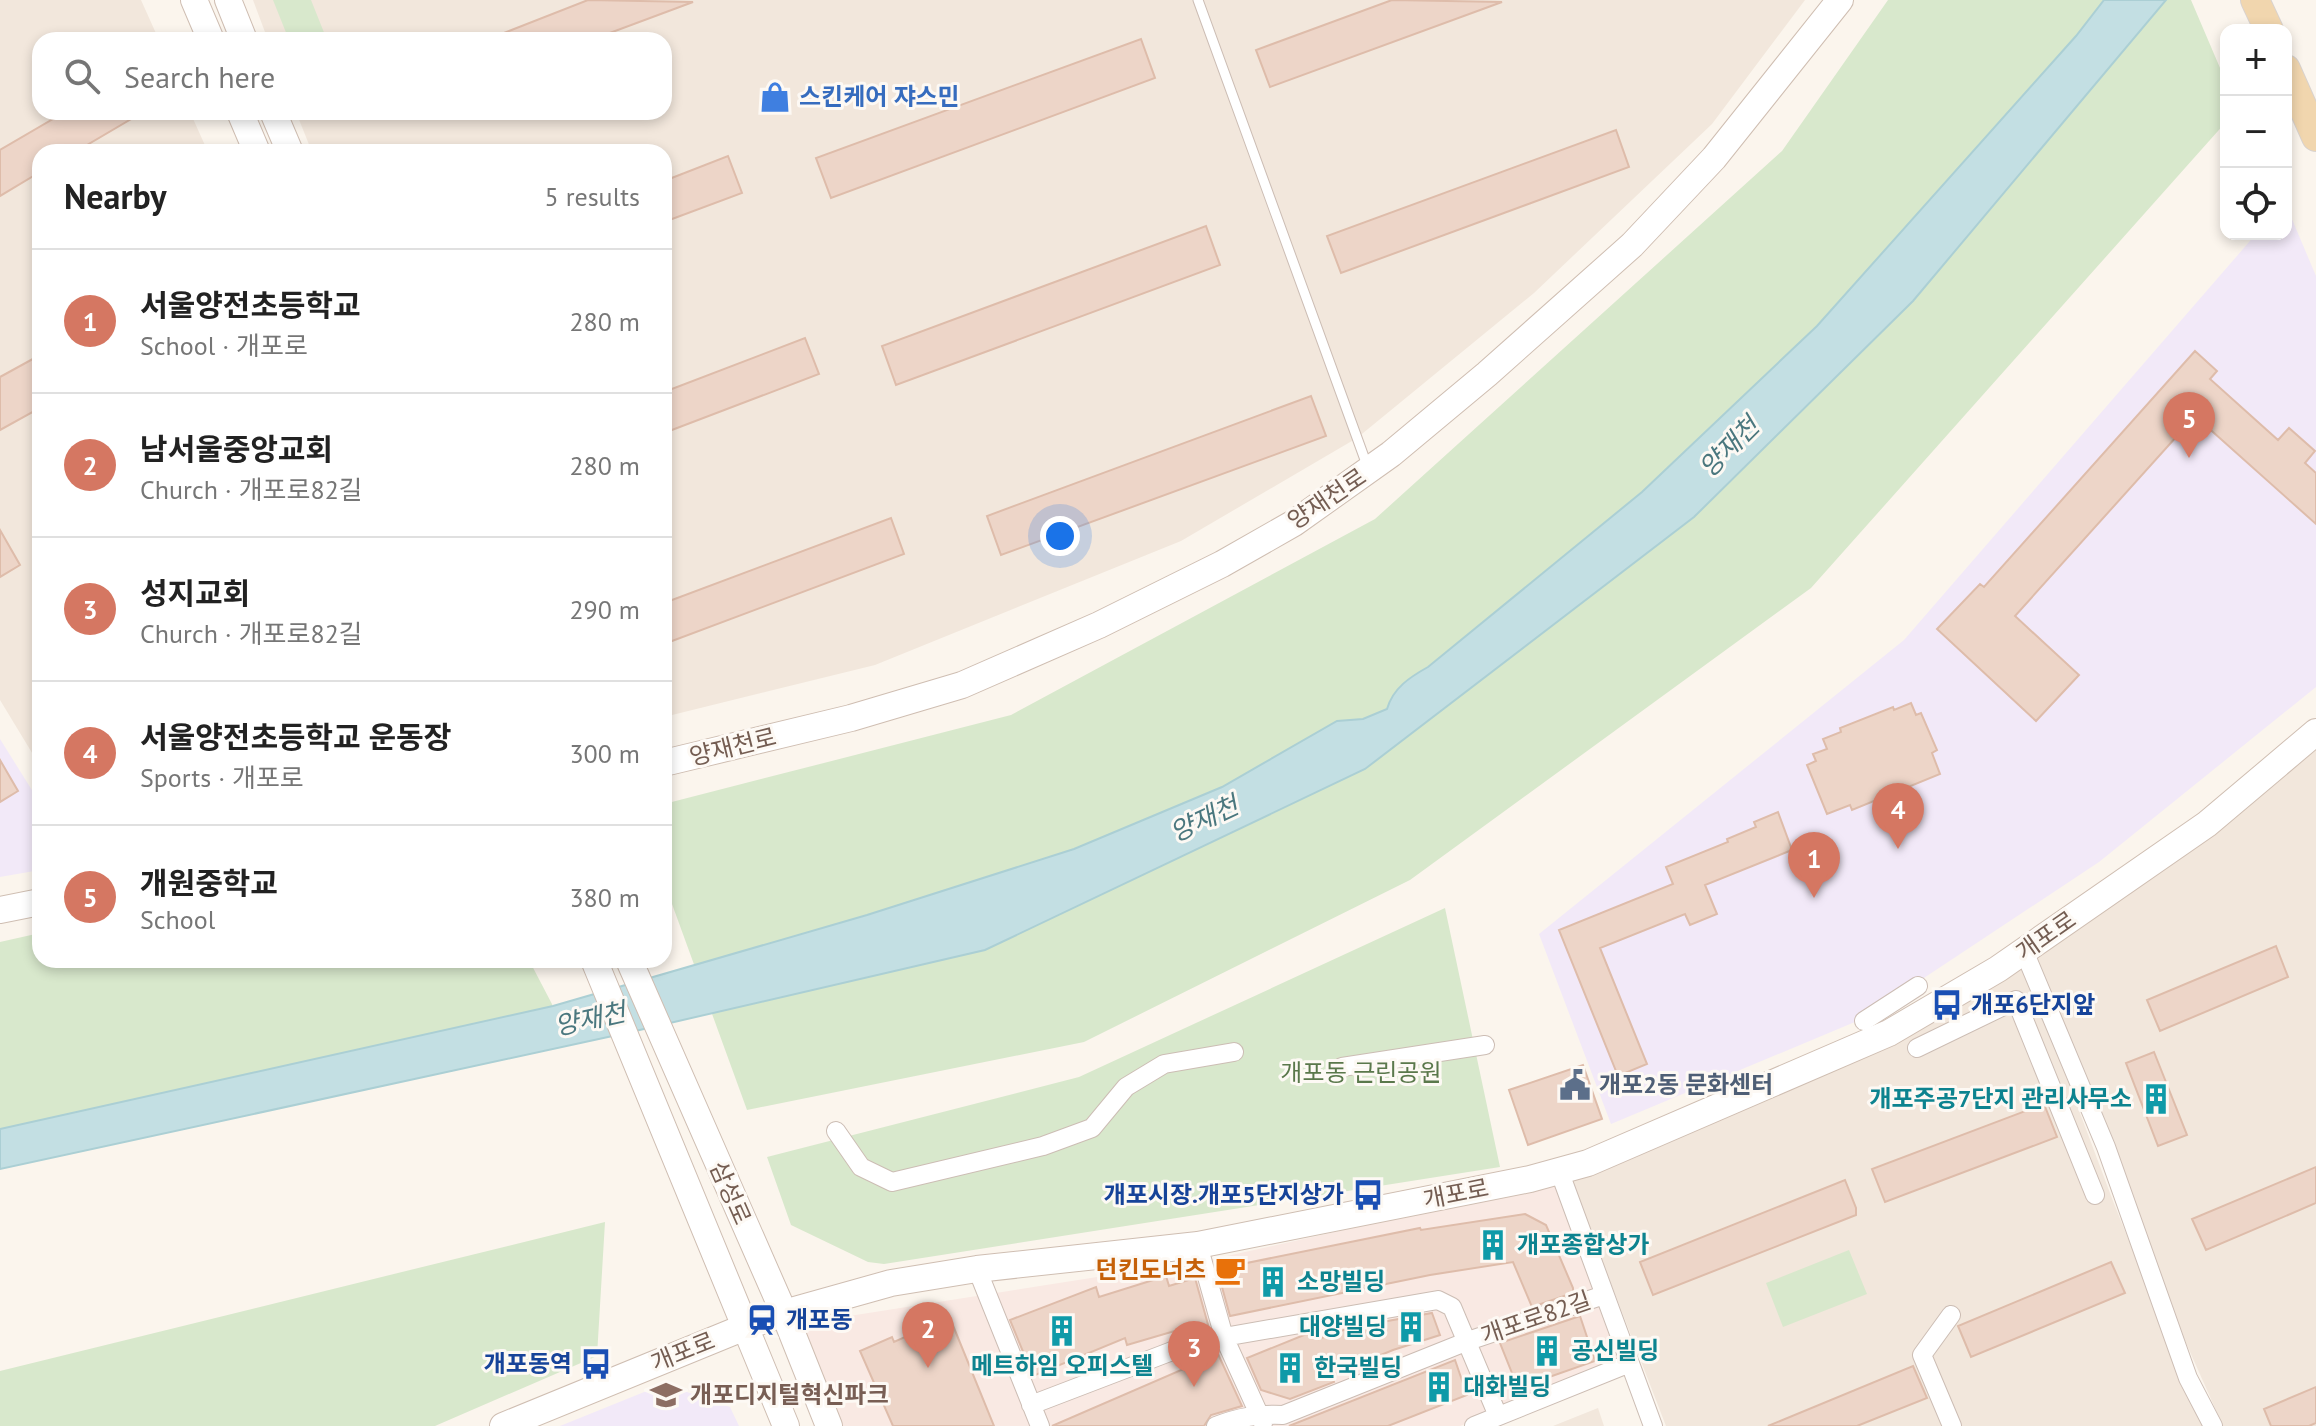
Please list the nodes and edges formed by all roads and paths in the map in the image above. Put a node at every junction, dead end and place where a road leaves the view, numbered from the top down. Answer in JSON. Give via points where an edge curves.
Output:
{"nodes":[{"id":1,"x":194,"y":0,"type":"edge"},
{"id":2,"x":228,"y":0,"type":"edge"},
{"id":3,"x":1198,"y":0,"type":"edge"},
{"id":4,"x":1840,"y":0,"type":"edge"},
{"id":5,"x":2255,"y":0,"type":"edge"},
{"id":6,"x":2266,"y":24,"type":"edge"},
{"id":7,"x":208,"y":32,"type":"edge"},
{"id":8,"x":241,"y":32,"type":"edge"},
{"id":9,"x":2292,"y":83,"type":"edge"},
{"id":10,"x":243,"y":120,"type":"edge"},
{"id":11,"x":276,"y":120,"type":"edge"},
{"id":12,"x":2316,"y":137,"type":"edge"},
{"id":13,"x":254,"y":144,"type":"edge"},
{"id":14,"x":287,"y":144,"type":"edge"},
{"id":15,"x":1369,"y":471,"type":"junction"},
{"id":16,"x":2316,"y":732,"type":"edge"},
{"id":17,"x":672,"y":752,"type":"edge"},
{"id":18,"x":695,"y":756,"type":"junction"},
{"id":19,"x":672,"y":761,"type":"edge"},
{"id":20,"x":32,"y":904,"type":"edge"},
{"id":21,"x":0,"y":910,"type":"edge"},
{"id":22,"x":2024,"y":951,"type":"junction"},
{"id":23,"x":597,"y":968,"type":"edge"},
{"id":24,"x":632,"y":968,"type":"edge"},
{"id":25,"x":1918,"y":986,"type":"dead end"},
{"id":26,"x":1864,"y":1021,"type":"dead end"},
{"id":27,"x":1485,"y":1045,"type":"dead end"},
{"id":28,"x":1917,"y":1048,"type":"dead end"},
{"id":29,"x":1234,"y":1052,"type":"dead end"},
{"id":30,"x":1342,"y":1067,"type":"dead end"},
{"id":31,"x":836,"y":1131,"type":"dead end"},
{"id":32,"x":1560,"y":1173,"type":"junction"},
{"id":33,"x":2095,"y":1195,"type":"dead end"},
{"id":34,"x":1198,"y":1245,"type":"junction"},
{"id":35,"x":977,"y":1269,"type":"junction"},
{"id":36,"x":1604,"y":1295,"type":"junction"},
{"id":37,"x":784,"y":1313,"type":"junction"},
{"id":38,"x":1951,"y":1315,"type":"dead end"},
{"id":39,"x":745,"y":1327,"type":"junction"},
{"id":40,"x":1224,"y":1337,"type":"junction"},
{"id":41,"x":1468,"y":1341,"type":"junction"},
{"id":42,"x":1630,"y":1363,"type":"junction"},
{"id":43,"x":1031,"y":1405,"type":"junction"},
{"id":44,"x":1498,"y":1416,"type":"junction"},
{"id":45,"x":1262,"y":1420,"type":"edge"},
{"id":46,"x":503,"y":1426,"type":"edge"},
{"id":47,"x":786,"y":1426,"type":"edge"},
{"id":48,"x":829,"y":1426,"type":"edge"},
{"id":49,"x":1040,"y":1426,"type":"edge"},
{"id":50,"x":1216,"y":1426,"type":"edge"},
{"id":51,"x":1474,"y":1426,"type":"edge"},
{"id":52,"x":1653,"y":1426,"type":"edge"},
{"id":53,"x":1952,"y":1426,"type":"edge"},
{"id":54,"x":2213,"y":1426,"type":"edge"}],
"edges":[{"from":1,"to":7,"type":"street"},
{"from":2,"to":8,"type":"street"},
{"from":3,"to":15,"type":"lane"},
{"from":4,"to":15,"type":"street","name":"양재천로","via":[[1714,158],[1632,245]]},
{"from":5,"to":6,"type":"main road"},
{"from":9,"to":12,"type":"main road"},
{"from":10,"to":13,"type":"street"},
{"from":11,"to":14,"type":"street"},
{"from":15,"to":18,"type":"street","name":"양재천로","via":[[1222,564],[962,685]]},
{"from":16,"to":22,"type":"street","name":"개포로","via":[[2207,824]]},
{"from":17,"to":18,"type":"street"},
{"from":18,"to":19,"type":"street","name":"양재천로"},
{"from":20,"to":21,"type":"street"},
{"from":22,"to":32,"type":"street","name":"개포로","via":[[1889,1033]]},
{"from":22,"to":54,"type":"street","via":[[2106,1147],[2188,1378]]},
{"from":23,"to":39,"type":"street","name":"삼성로"},
{"from":24,"to":37,"type":"street","name":"삼성로"},
{"from":25,"to":26,"type":"street"},
{"from":27,"to":30,"type":"street"},
{"from":28,"to":33,"type":"street","via":[[2016,1000]]},
{"from":29,"to":31,"type":"street","via":[[1164,1064],[1126,1087],[1092,1128],[1043,1146],[892,1182],[861,1167]]},
{"from":32,"to":34,"type":"street","name":"개포로"},
{"from":32,"to":36,"type":"street"},
{"from":34,"to":35,"type":"street","name":"개포로"},
{"from":34,"to":40,"type":"street"},
{"from":35,"to":37,"type":"street","name":"개포로","via":[[891,1283]]},
{"from":35,"to":43,"type":"street"},
{"from":36,"to":41,"type":"street","name":"개포로82길"},
{"from":36,"to":42,"type":"street"},
{"from":37,"to":39,"type":"street","name":"개포로"},
{"from":37,"to":48,"type":"street","name":"삼성로"},
{"from":38,"to":53,"type":"street","via":[[1922,1355]]},
{"from":39,"to":46,"type":"street","name":"개포로"},
{"from":39,"to":47,"type":"street","name":"삼성로"},
{"from":40,"to":41,"type":"street","name":"개포로82길","via":[[1438,1300],[1452,1307]]},
{"from":40,"to":43,"type":"street","name":"개포로82길","via":[[1180,1348]]},
{"from":40,"to":45,"type":"street"},
{"from":41,"to":44,"type":"street"},
{"from":41,"to":45,"type":"street","name":"개포로82길"},
{"from":42,"to":44,"type":"street"},
{"from":42,"to":52,"type":"street"},
{"from":43,"to":49,"type":"street"},
{"from":44,"to":51,"type":"street"},
{"from":45,"to":50,"type":"street","name":"개포로82길","via":[[1234,1419]]}]}
